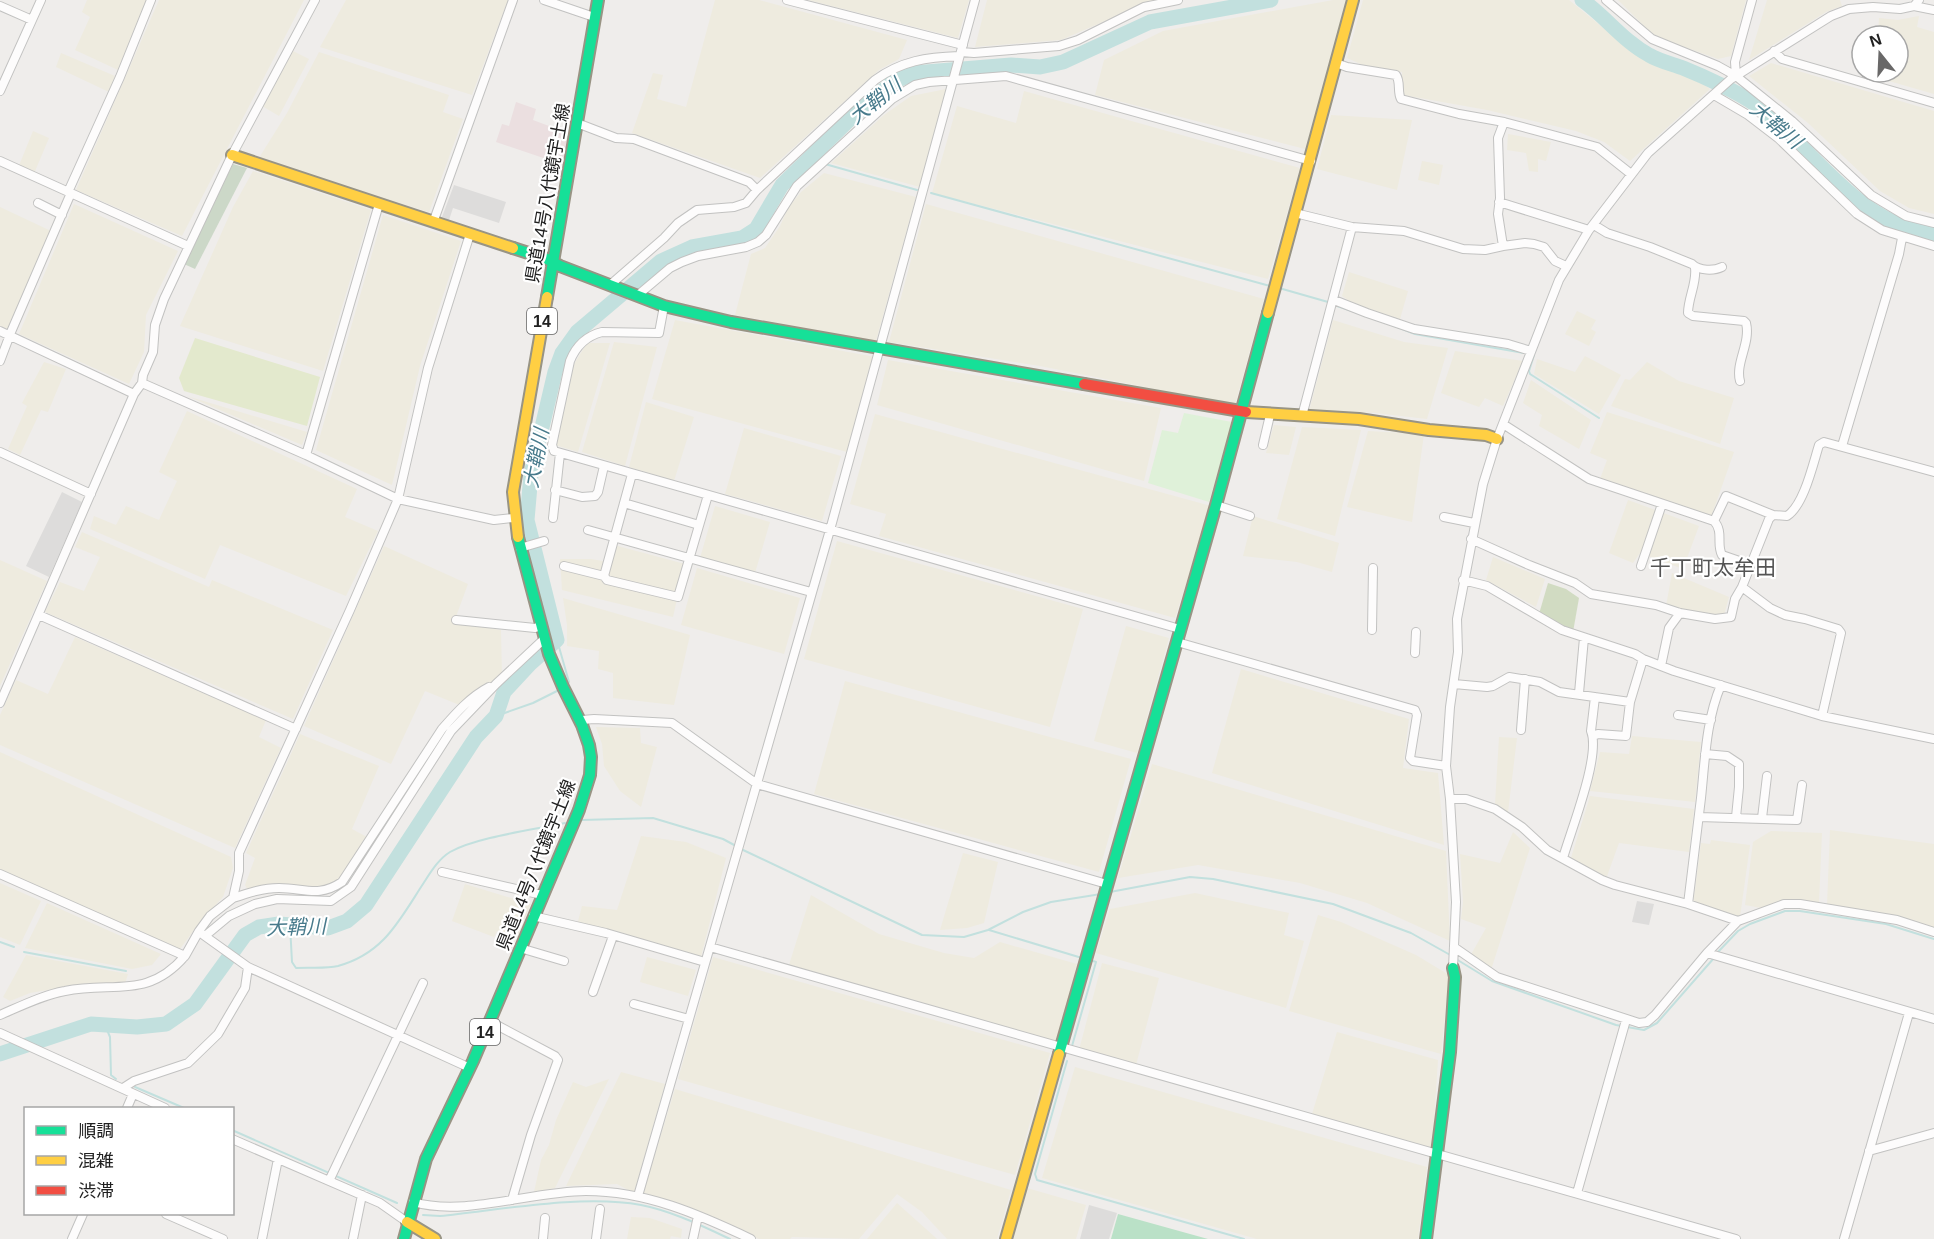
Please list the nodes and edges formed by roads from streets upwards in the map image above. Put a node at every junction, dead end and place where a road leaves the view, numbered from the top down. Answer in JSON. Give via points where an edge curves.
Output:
{"nodes":[{"id":1,"x":41,"y":0,"type":"edge"},
{"id":2,"x":151,"y":0,"type":"edge"},
{"id":3,"x":315,"y":0,"type":"edge"},
{"id":4,"x":513,"y":0,"type":"edge"},
{"id":5,"x":544,"y":0,"type":"edge"},
{"id":6,"x":598,"y":0,"type":"edge"},
{"id":7,"x":787,"y":0,"type":"edge"},
{"id":8,"x":975,"y":0,"type":"edge"},
{"id":9,"x":1178,"y":0,"type":"edge"},
{"id":10,"x":1353,"y":0,"type":"edge"},
{"id":11,"x":1606,"y":0,"type":"edge"},
{"id":12,"x":1752,"y":0,"type":"edge"},
{"id":13,"x":1917,"y":3,"type":"edge"},
{"id":14,"x":0,"y":6,"type":"edge"},
{"id":15,"x":1934,"y":10,"type":"edge"},
{"id":16,"x":594,"y":17,"type":"junction"},
{"id":17,"x":32,"y":20,"type":"junction"},
{"id":18,"x":1774,"y":51,"type":"junction"},
{"id":19,"x":961,"y":53,"type":"junction"},
{"id":20,"x":1336,"y":63,"type":"junction"},
{"id":21,"x":1734,"y":78,"type":"junction"},
{"id":22,"x":954,"y":79,"type":"junction"},
{"id":23,"x":0,"y":91,"type":"edge"},
{"id":24,"x":1716,"y":94,"type":"junction"},
{"id":25,"x":1934,"y":103,"type":"edge"},
{"id":26,"x":1504,"y":122,"type":"junction"},
{"id":27,"x":577,"y":123,"type":"junction"},
{"id":28,"x":232,"y":154,"type":"junction"},
{"id":29,"x":0,"y":160,"type":"edge"},
{"id":30,"x":1311,"y":161,"type":"junction"},
{"id":31,"x":1631,"y":174,"type":"junction"},
{"id":32,"x":757,"y":190,"type":"junction"},
{"id":33,"x":70,"y":192,"type":"junction"},
{"id":34,"x":1499,"y":202,"type":"junction"},
{"id":35,"x":38,"y":203,"type":"dead end"},
{"id":36,"x":379,"y":204,"type":"junction"},
{"id":37,"x":1295,"y":213,"type":"junction"},
{"id":38,"x":62,"y":215,"type":"junction"},
{"id":39,"x":434,"y":220,"type":"junction"},
{"id":40,"x":1934,"y":223,"type":"edge"},
{"id":41,"x":1352,"y":227,"type":"junction"},
{"id":42,"x":1591,"y":228,"type":"junction"},
{"id":43,"x":470,"y":234,"type":"junction"},
{"id":44,"x":1902,"y":238,"type":"junction"},
{"id":45,"x":188,"y":246,"type":"junction"},
{"id":46,"x":1503,"y":246,"type":"junction"},
{"id":47,"x":1934,"y":246,"type":"edge"},
{"id":48,"x":552,"y":262,"type":"junction"},
{"id":49,"x":1566,"y":266,"type":"junction"},
{"id":50,"x":1722,"y":267,"type":"dead end"},
{"id":51,"x":1695,"y":268,"type":"junction"},
{"id":52,"x":612,"y":285,"type":"junction"},
{"id":53,"x":636,"y":294,"type":"junction"},
{"id":54,"x":1334,"y":300,"type":"junction"},
{"id":55,"x":664,"y":306,"type":"junction"},
{"id":56,"x":0,"y":331,"type":"edge"},
{"id":57,"x":10,"y":335,"type":"junction"},
{"id":58,"x":880,"y":348,"type":"junction"},
{"id":59,"x":1531,"y":351,"type":"junction"},
{"id":60,"x":0,"y":361,"type":"edge"},
{"id":61,"x":1740,"y":381,"type":"dead end"},
{"id":62,"x":142,"y":383,"type":"junction"},
{"id":63,"x":134,"y":394,"type":"junction"},
{"id":64,"x":1241,"y":412,"type":"junction"},
{"id":65,"x":1270,"y":415,"type":"junction"},
{"id":66,"x":1302,"y":416,"type":"junction"},
{"id":67,"x":1503,"y":424,"type":"junction"},
{"id":68,"x":1497,"y":439,"type":"junction"},
{"id":69,"x":1263,"y":445,"type":"dead end"},
{"id":70,"x":1842,"y":446,"type":"junction"},
{"id":71,"x":0,"y":452,"type":"edge"},
{"id":72,"x":560,"y":453,"type":"junction"},
{"id":73,"x":306,"y":455,"type":"junction"},
{"id":74,"x":604,"y":466,"type":"junction"},
{"id":75,"x":1934,"y":472,"type":"edge"},
{"id":76,"x":632,"y":474,"type":"junction"},
{"id":77,"x":555,"y":490,"type":"junction"},
{"id":78,"x":91,"y":494,"type":"junction"},
{"id":79,"x":708,"y":495,"type":"junction"},
{"id":80,"x":398,"y":499,"type":"junction"},
{"id":81,"x":624,"y":503,"type":"junction"},
{"id":82,"x":1662,"y":504,"type":"junction"},
{"id":83,"x":1216,"y":505,"type":"junction"},
{"id":84,"x":1773,"y":515,"type":"junction"},
{"id":85,"x":1250,"y":516,"type":"dead end"},
{"id":86,"x":1444,"y":517,"type":"dead end"},
{"id":87,"x":513,"y":518,"type":"junction"},
{"id":88,"x":552,"y":518,"type":"dead end"},
{"id":89,"x":1714,"y":521,"type":"junction"},
{"id":90,"x":1474,"y":522,"type":"junction"},
{"id":91,"x":699,"y":525,"type":"junction"},
{"id":92,"x":588,"y":530,"type":"dead end"},
{"id":93,"x":830,"y":530,"type":"junction"},
{"id":94,"x":614,"y":536,"type":"junction"},
{"id":95,"x":1472,"y":539,"type":"junction"},
{"id":96,"x":544,"y":541,"type":"dead end"},
{"id":97,"x":523,"y":547,"type":"junction"},
{"id":98,"x":690,"y":558,"type":"junction"},
{"id":99,"x":1751,"y":565,"type":"junction"},
{"id":100,"x":564,"y":566,"type":"dead end"},
{"id":101,"x":1641,"y":566,"type":"dead end"},
{"id":102,"x":1373,"y":568,"type":"dead end"},
{"id":103,"x":604,"y":576,"type":"junction"},
{"id":104,"x":1464,"y":580,"type":"junction"},
{"id":105,"x":1742,"y":587,"type":"junction"},
{"id":106,"x":811,"y":592,"type":"junction"},
{"id":107,"x":1680,"y":613,"type":"junction"},
{"id":108,"x":39,"y":615,"type":"junction"},
{"id":109,"x":456,"y":620,"type":"dead end"},
{"id":110,"x":540,"y":626,"type":"junction"},
{"id":111,"x":1180,"y":629,"type":"junction"},
{"id":112,"x":1372,"y":630,"type":"dead end"},
{"id":113,"x":1416,"y":633,"type":"dead end"},
{"id":114,"x":1584,"y":638,"type":"junction"},
{"id":115,"x":544,"y":642,"type":"junction"},
{"id":116,"x":1177,"y":642,"type":"junction"},
{"id":117,"x":1415,"y":653,"type":"dead end"},
{"id":118,"x":1643,"y":659,"type":"junction"},
{"id":119,"x":1661,"y":666,"type":"junction"},
{"id":120,"x":1525,"y":679,"type":"junction"},
{"id":121,"x":496,"y":684,"type":"junction"},
{"id":122,"x":1454,"y":684,"type":"junction"},
{"id":123,"x":1721,"y":685,"type":"junction"},
{"id":124,"x":1579,"y":693,"type":"junction"},
{"id":125,"x":1595,"y":697,"type":"junction"},
{"id":126,"x":1630,"y":702,"type":"junction"},
{"id":127,"x":0,"y":703,"type":"edge"},
{"id":128,"x":1678,"y":715,"type":"dead end"},
{"id":129,"x":1822,"y":716,"type":"junction"},
{"id":130,"x":582,"y":720,"type":"junction"},
{"id":131,"x":1711,"y":720,"type":"junction"},
{"id":132,"x":296,"y":729,"type":"junction"},
{"id":133,"x":1521,"y":730,"type":"dead end"},
{"id":134,"x":1593,"y":736,"type":"junction"},
{"id":135,"x":1934,"y":739,"type":"edge"},
{"id":136,"x":1705,"y":754,"type":"junction"},
{"id":137,"x":1446,"y":766,"type":"junction"},
{"id":138,"x":1767,"y":776,"type":"dead end"},
{"id":139,"x":758,"y":784,"type":"junction"},
{"id":140,"x":1802,"y":785,"type":"dead end"},
{"id":141,"x":1450,"y":799,"type":"junction"},
{"id":142,"x":1699,"y":817,"type":"junction"},
{"id":143,"x":1736,"y":817,"type":"junction"},
{"id":144,"x":1762,"y":818,"type":"junction"},
{"id":145,"x":1563,"y":858,"type":"junction"},
{"id":146,"x":442,"y":872,"type":"dead end"},
{"id":147,"x":0,"y":874,"type":"edge"},
{"id":148,"x":1107,"y":885,"type":"junction"},
{"id":149,"x":542,"y":895,"type":"junction"},
{"id":150,"x":233,"y":898,"type":"junction"},
{"id":151,"x":1688,"y":904,"type":"junction"},
{"id":152,"x":533,"y":916,"type":"junction"},
{"id":153,"x":1738,"y":921,"type":"junction"},
{"id":154,"x":1934,"y":932,"type":"edge"},
{"id":155,"x":202,"y":934,"type":"junction"},
{"id":156,"x":613,"y":936,"type":"junction"},
{"id":157,"x":710,"y":947,"type":"junction"},
{"id":158,"x":520,"y":948,"type":"junction"},
{"id":159,"x":1454,"y":948,"type":"junction"},
{"id":160,"x":1709,"y":954,"type":"junction"},
{"id":161,"x":185,"y":956,"type":"junction"},
{"id":162,"x":564,"y":961,"type":"dead end"},
{"id":163,"x":705,"y":962,"type":"junction"},
{"id":164,"x":1453,"y":965,"type":"joint"},
{"id":165,"x":248,"y":967,"type":"junction"},
{"id":166,"x":423,"y":983,"type":"dead end"},
{"id":167,"x":593,"y":992,"type":"dead end"},
{"id":168,"x":634,"y":1004,"type":"dead end"},
{"id":169,"x":1909,"y":1013,"type":"junction"},
{"id":170,"x":0,"y":1015,"type":"edge"},
{"id":171,"x":689,"y":1019,"type":"junction"},
{"id":172,"x":1934,"y":1019,"type":"edge"},
{"id":173,"x":489,"y":1021,"type":"junction"},
{"id":174,"x":1626,"y":1021,"type":"junction"},
{"id":175,"x":0,"y":1033,"type":"edge"},
{"id":176,"x":399,"y":1035,"type":"junction"},
{"id":177,"x":1061,"y":1047,"type":"junction"},
{"id":178,"x":470,"y":1068,"type":"junction"},
{"id":179,"x":123,"y":1088,"type":"junction"},
{"id":180,"x":133,"y":1094,"type":"junction"},
{"id":181,"x":127,"y":1107,"type":"edge"},
{"id":182,"x":163,"y":1107,"type":"edge"},
{"id":183,"x":1934,"y":1133,"type":"edge"},
{"id":184,"x":234,"y":1139,"type":"edge"},
{"id":185,"x":1869,"y":1151,"type":"junction"},
{"id":186,"x":1437,"y":1154,"type":"junction"},
{"id":187,"x":278,"y":1159,"type":"junction"},
{"id":188,"x":330,"y":1180,"type":"junction"},
{"id":189,"x":1577,"y":1193,"type":"junction"},
{"id":190,"x":362,"y":1195,"type":"junction"},
{"id":191,"x":638,"y":1196,"type":"junction"},
{"id":192,"x":512,"y":1200,"type":"junction"},
{"id":193,"x":413,"y":1202,"type":"junction"},
{"id":194,"x":600,"y":1209,"type":"dead end"},
{"id":195,"x":83,"y":1215,"type":"edge"},
{"id":196,"x":168,"y":1215,"type":"edge"},
{"id":197,"x":545,"y":1218,"type":"dead end"},
{"id":198,"x":697,"y":1219,"type":"junction"},
{"id":199,"x":407,"y":1222,"type":"junction"},
{"id":200,"x":693,"y":1236,"type":"edge"},
{"id":201,"x":1730,"y":1238,"type":"edge"},
{"id":202,"x":72,"y":1239,"type":"edge"},
{"id":203,"x":223,"y":1239,"type":"edge"},
{"id":204,"x":262,"y":1239,"type":"edge"},
{"id":205,"x":353,"y":1239,"type":"edge"},
{"id":206,"x":404,"y":1239,"type":"edge"},
{"id":207,"x":435,"y":1239,"type":"edge"},
{"id":208,"x":543,"y":1239,"type":"edge"},
{"id":209,"x":596,"y":1239,"type":"edge"},
{"id":210,"x":751,"y":1239,"type":"edge"},
{"id":211,"x":1006,"y":1239,"type":"edge"},
{"id":212,"x":1426,"y":1239,"type":"edge"},
{"id":213,"x":1844,"y":1239,"type":"edge"}],
"edges":[{"from":1,"to":17,"type":"street"},
{"from":2,"to":33,"type":"street"},
{"from":3,"to":28,"type":"street"},
{"from":4,"to":39,"type":"street"},
{"from":5,"to":16,"type":"street"},
{"from":6,"to":16,"type":"street","name":"県道14号八代鏡宇土線","number":"14"},
{"from":7,"to":19,"type":"street"},
{"from":8,"to":19,"type":"street"},
{"from":9,"to":19,"type":"street","via":[[1144,8],[1059,46]]},
{"from":10,"to":20,"type":"street"},
{"from":11,"to":21,"type":"street","via":[[1652,39],[1718,66]]},
{"from":12,"to":21,"type":"street"},
{"from":13,"to":15,"type":"street"},
{"from":13,"to":18,"type":"street","via":[[1900,9],[1849,9]]},
{"from":14,"to":17,"type":"street"},
{"from":16,"to":27,"type":"street","name":"県道14号八代鏡宇土線","number":"14"},
{"from":17,"to":23,"type":"street"},
{"from":18,"to":21,"type":"street"},
{"from":18,"to":25,"type":"street","via":[[1782,59]]},
{"from":19,"to":22,"type":"street"},
{"from":19,"to":32,"type":"street","via":[[906,62],[889,70]]},
{"from":20,"to":26,"type":"street","via":[[1396,75],[1401,99]]},
{"from":20,"to":30,"type":"street"},
{"from":21,"to":24,"type":"street"},
{"from":21,"to":40,"type":"street","via":[[1792,121],[1871,195],[1906,216]]},
{"from":22,"to":30,"type":"street","via":[[1006,76]]},
{"from":22,"to":53,"type":"street","via":[[929,82],[901,92],[789,196],[758,242],[682,262]]},
{"from":22,"to":58,"type":"street"},
{"from":24,"to":31,"type":"street","via":[[1648,153]]},
{"from":24,"to":44,"type":"street","via":[[1778,138],[1857,214],[1882,231]]},
{"from":26,"to":31,"type":"street","via":[[1597,147]]},
{"from":26,"to":34,"type":"street","via":[[1498,138]]},
{"from":27,"to":32,"type":"street","via":[[616,138],[634,139],[748,182]]},
{"from":27,"to":48,"type":"street","name":"県道14号八代鏡宇土線","number":"14"},
{"from":28,"to":36,"type":"street"},
{"from":28,"to":45,"type":"street"},
{"from":29,"to":33,"type":"street"},
{"from":30,"to":37,"type":"street"},
{"from":31,"to":42,"type":"street"},
{"from":32,"to":52,"type":"street","via":[[741,206],[697,210]]},
{"from":33,"to":38,"type":"street"},
{"from":33,"to":45,"type":"street"},
{"from":34,"to":42,"type":"street"},
{"from":34,"to":46,"type":"street"},
{"from":35,"to":38,"type":"street"},
{"from":36,"to":39,"type":"street"},
{"from":36,"to":73,"type":"street"},
{"from":37,"to":41,"type":"street"},
{"from":37,"to":64,"type":"street"},
{"from":38,"to":57,"type":"street"},
{"from":39,"to":43,"type":"street"},
{"from":41,"to":46,"type":"street","via":[[1404,231],[1463,249]]},
{"from":41,"to":54,"type":"street"},
{"from":42,"to":49,"type":"street"},
{"from":42,"to":51,"type":"street","via":[[1650,247]]},
{"from":43,"to":48,"type":"street"},
{"from":43,"to":80,"type":"street","via":[[428,368]]},
{"from":44,"to":47,"type":"street"},
{"from":44,"to":70,"type":"street"},
{"from":45,"to":62,"type":"street","via":[[161,306],[153,352]]},
{"from":46,"to":49,"type":"street","via":[[1525,243],[1544,247],[1555,261]]},
{"from":48,"to":52,"type":"street"},
{"from":48,"to":87,"type":"street","name":"県道14号八代鏡宇土線","number":"14","via":[[513,492]]},
{"from":49,"to":59,"type":"street"},
{"from":50,"to":51,"type":"street"},
{"from":51,"to":61,"type":"street","via":[[1689,313],[1746,323]]},
{"from":52,"to":53,"type":"street"},
{"from":53,"to":55,"type":"street"},
{"from":54,"to":59,"type":"street","via":[[1414,329]]},
{"from":54,"to":66,"type":"street"},
{"from":55,"to":58,"type":"street"},
{"from":55,"to":72,"type":"street","via":[[659,333],[602,332],[593,334],[574,351],[552,445]]},
{"from":56,"to":57,"type":"street"},
{"from":57,"to":60,"type":"street"},
{"from":57,"to":63,"type":"street"},
{"from":58,"to":64,"type":"street"},
{"from":58,"to":93,"type":"street"},
{"from":59,"to":67,"type":"street"},
{"from":62,"to":63,"type":"street"},
{"from":62,"to":73,"type":"street"},
{"from":63,"to":78,"type":"street"},
{"from":64,"to":65,"type":"street"},
{"from":64,"to":83,"type":"street"},
{"from":65,"to":66,"type":"street"},
{"from":65,"to":69,"type":"street"},
{"from":66,"to":68,"type":"street","via":[[1359,419]]},
{"from":67,"to":68,"type":"street"},
{"from":67,"to":82,"type":"street","via":[[1589,479]]},
{"from":68,"to":90,"type":"street"},
{"from":70,"to":75,"type":"street"},
{"from":70,"to":84,"type":"street","via":[[1824,442],[1820,445],[1793,513]]},
{"from":71,"to":78,"type":"street"},
{"from":72,"to":74,"type":"street"},
{"from":72,"to":77,"type":"street"},
{"from":73,"to":80,"type":"street"},
{"from":74,"to":76,"type":"street"},
{"from":74,"to":77,"type":"street","via":[[595,496]]},
{"from":76,"to":79,"type":"street"},
{"from":76,"to":81,"type":"street"},
{"from":77,"to":88,"type":"street"},
{"from":78,"to":108,"type":"street"},
{"from":79,"to":91,"type":"street"},
{"from":79,"to":93,"type":"street"},
{"from":80,"to":87,"type":"street","via":[[494,520]]},
{"from":80,"to":132,"type":"street"},
{"from":81,"to":91,"type":"street"},
{"from":81,"to":94,"type":"street"},
{"from":82,"to":89,"type":"street"},
{"from":82,"to":101,"type":"street"},
{"from":83,"to":85,"type":"street"},
{"from":83,"to":111,"type":"street"},
{"from":84,"to":89,"type":"street","via":[[1726,496]]},
{"from":84,"to":99,"type":"street"},
{"from":86,"to":90,"type":"street"},
{"from":87,"to":97,"type":"street","name":"県道14号八代鏡宇土線","number":"14"},
{"from":89,"to":99,"type":"street","via":[[1720,531],[1722,555]]},
{"from":90,"to":95,"type":"street"},
{"from":91,"to":98,"type":"street"},
{"from":92,"to":94,"type":"street"},
{"from":93,"to":106,"type":"street"},
{"from":93,"to":111,"type":"street"},
{"from":94,"to":98,"type":"street"},
{"from":94,"to":103,"type":"street"},
{"from":95,"to":104,"type":"street"},
{"from":95,"to":107,"type":"street","via":[[1575,583],[1591,594],[1656,604]]},
{"from":96,"to":97,"type":"street"},
{"from":97,"to":110,"type":"street","name":"県道14号八代鏡宇土線","number":"14"},
{"from":98,"to":103,"type":"street","via":[[678,597],[607,580]]},
{"from":98,"to":106,"type":"street"},
{"from":99,"to":105,"type":"street"},
{"from":100,"to":103,"type":"street"},
{"from":102,"to":112,"type":"street"},
{"from":104,"to":114,"type":"street","via":[[1487,586],[1562,630]]},
{"from":104,"to":122,"type":"street","via":[[1457,620]]},
{"from":105,"to":107,"type":"street","via":[[1731,617],[1715,619]]},
{"from":105,"to":129,"type":"street","via":[[1785,615],[1841,633]]},
{"from":106,"to":139,"type":"street"},
{"from":107,"to":119,"type":"street","via":[[1669,628]]},
{"from":108,"to":127,"type":"street"},
{"from":108,"to":132,"type":"street"},
{"from":109,"to":110,"type":"street"},
{"from":110,"to":115,"type":"street","name":"県道14号八代鏡宇土線","number":"14"},
{"from":111,"to":116,"type":"street"},
{"from":113,"to":117,"type":"street"},
{"from":114,"to":118,"type":"street"},
{"from":114,"to":124,"type":"street"},
{"from":115,"to":121,"type":"street"},
{"from":115,"to":130,"type":"street","name":"県道14号八代鏡宇土線","number":"14","via":[[559,680]]},
{"from":116,"to":137,"type":"street","via":[[1415,710],[1418,715],[1410,758]]},
{"from":116,"to":148,"type":"street"},
{"from":118,"to":119,"type":"street"},
{"from":118,"to":126,"type":"street"},
{"from":119,"to":123,"type":"street"},
{"from":120,"to":122,"type":"street","via":[[1509,677],[1487,687]]},
{"from":120,"to":124,"type":"street","via":[[1559,692]]},
{"from":120,"to":133,"type":"street"},
{"from":121,"to":150,"type":"street","via":[[480,692],[442,729],[342,882],[323,892],[278,888]]},
{"from":121,"to":155,"type":"street","via":[[451,731],[343,894],[331,901],[277,899],[255,904]]},
{"from":122,"to":137,"type":"street"},
{"from":123,"to":129,"type":"street"},
{"from":123,"to":131,"type":"street"},
{"from":124,"to":125,"type":"street"},
{"from":125,"to":126,"type":"street"},
{"from":125,"to":134,"type":"street"},
{"from":126,"to":134,"type":"street","via":[[1625,737]]},
{"from":128,"to":131,"type":"street"},
{"from":129,"to":135,"type":"street"},
{"from":130,"to":139,"type":"street","via":[[672,723]]},
{"from":130,"to":149,"type":"street","name":"県道14号八代鏡宇土線","number":"14","via":[[591,770],[578,812]]},
{"from":131,"to":136,"type":"street"},
{"from":132,"to":150,"type":"street","via":[[239,852]]},
{"from":134,"to":145,"type":"street","via":[[1591,763]]},
{"from":136,"to":142,"type":"street"},
{"from":136,"to":143,"type":"street","via":[[1727,756],[1739,764]]},
{"from":137,"to":141,"type":"street"},
{"from":138,"to":144,"type":"street"},
{"from":139,"to":148,"type":"street"},
{"from":139,"to":157,"type":"street"},
{"from":140,"to":144,"type":"street","via":[[1797,820]]},
{"from":141,"to":145,"type":"street","via":[[1466,799],[1495,809]]},
{"from":141,"to":159,"type":"street","via":[[1456,902]]},
{"from":142,"to":143,"type":"street"},
{"from":142,"to":151,"type":"street"},
{"from":143,"to":144,"type":"street"},
{"from":145,"to":151,"type":"street","via":[[1615,885]]},
{"from":146,"to":149,"type":"street"},
{"from":147,"to":161,"type":"street"},
{"from":148,"to":177,"type":"street"},
{"from":149,"to":152,"type":"street","name":"県道14号八代鏡宇土線","number":"14"},
{"from":150,"to":155,"type":"street","via":[[210,916]]},
{"from":151,"to":153,"type":"street"},
{"from":152,"to":156,"type":"street"},
{"from":152,"to":158,"type":"street","name":"県道14号八代鏡宇土線","number":"14"},
{"from":153,"to":154,"type":"street","via":[[1784,904],[1800,904],[1897,920]]},
{"from":153,"to":160,"type":"street"},
{"from":155,"to":161,"type":"street"},
{"from":155,"to":165,"type":"street"},
{"from":156,"to":163,"type":"street"},
{"from":156,"to":167,"type":"street"},
{"from":157,"to":163,"type":"street"},
{"from":157,"to":177,"type":"street"},
{"from":158,"to":162,"type":"street"},
{"from":158,"to":173,"type":"street","name":"県道14号八代鏡宇土線","number":"14"},
{"from":159,"to":164,"type":"street"},
{"from":159,"to":174,"type":"street","via":[[1497,977]]},
{"from":160,"to":169,"type":"street"},
{"from":160,"to":174,"type":"street","via":[[1655,1016],[1647,1022]]},
{"from":161,"to":170,"type":"street","via":[[174,969],[146,983],[65,991]]},
{"from":163,"to":171,"type":"street"},
{"from":164,"to":186,"type":"street","via":[[1450,1052]]},
{"from":165,"to":176,"type":"street"},
{"from":165,"to":179,"type":"street","via":[[245,988],[218,1034],[188,1063]]},
{"from":166,"to":176,"type":"street"},
{"from":168,"to":171,"type":"street"},
{"from":169,"to":172,"type":"street"},
{"from":169,"to":185,"type":"street"},
{"from":171,"to":191,"type":"street"},
{"from":173,"to":178,"type":"street","name":"県道14号八代鏡宇土線","number":"14"},
{"from":173,"to":192,"type":"street","via":[[558,1060]]},
{"from":174,"to":189,"type":"street"},
{"from":175,"to":179,"type":"street"},
{"from":176,"to":178,"type":"street"},
{"from":176,"to":188,"type":"street"},
{"from":177,"to":186,"type":"street"},
{"from":177,"to":211,"type":"street"},
{"from":178,"to":193,"type":"street","name":"県道14号八代鏡宇土線","number":"14","via":[[426,1159]]},
{"from":179,"to":180,"type":"street"},
{"from":180,"to":181,"type":"street"},
{"from":180,"to":182,"type":"street"},
{"from":183,"to":185,"type":"street"},
{"from":184,"to":187,"type":"street"},
{"from":185,"to":213,"type":"street"},
{"from":186,"to":189,"type":"street"},
{"from":186,"to":212,"type":"street"},
{"from":187,"to":188,"type":"street"},
{"from":187,"to":204,"type":"street"},
{"from":188,"to":190,"type":"street"},
{"from":189,"to":201,"type":"street"},
{"from":190,"to":199,"type":"street"},
{"from":190,"to":205,"type":"street"},
{"from":191,"to":192,"type":"street","via":[[585,1191]]},
{"from":191,"to":198,"type":"street","via":[[665,1202]]},
{"from":192,"to":193,"type":"street","via":[[442,1207]]},
{"from":193,"to":199,"type":"street","name":"県道14号八代鏡宇土線","number":"14"},
{"from":194,"to":209,"type":"street"},
{"from":195,"to":202,"type":"street"},
{"from":196,"to":203,"type":"street"},
{"from":197,"to":208,"type":"street"},
{"from":198,"to":200,"type":"street"},
{"from":198,"to":210,"type":"street"},
{"from":199,"to":206,"type":"street","name":"県道14号八代鏡宇土線","number":"14"},
{"from":199,"to":207,"type":"street"}]}
